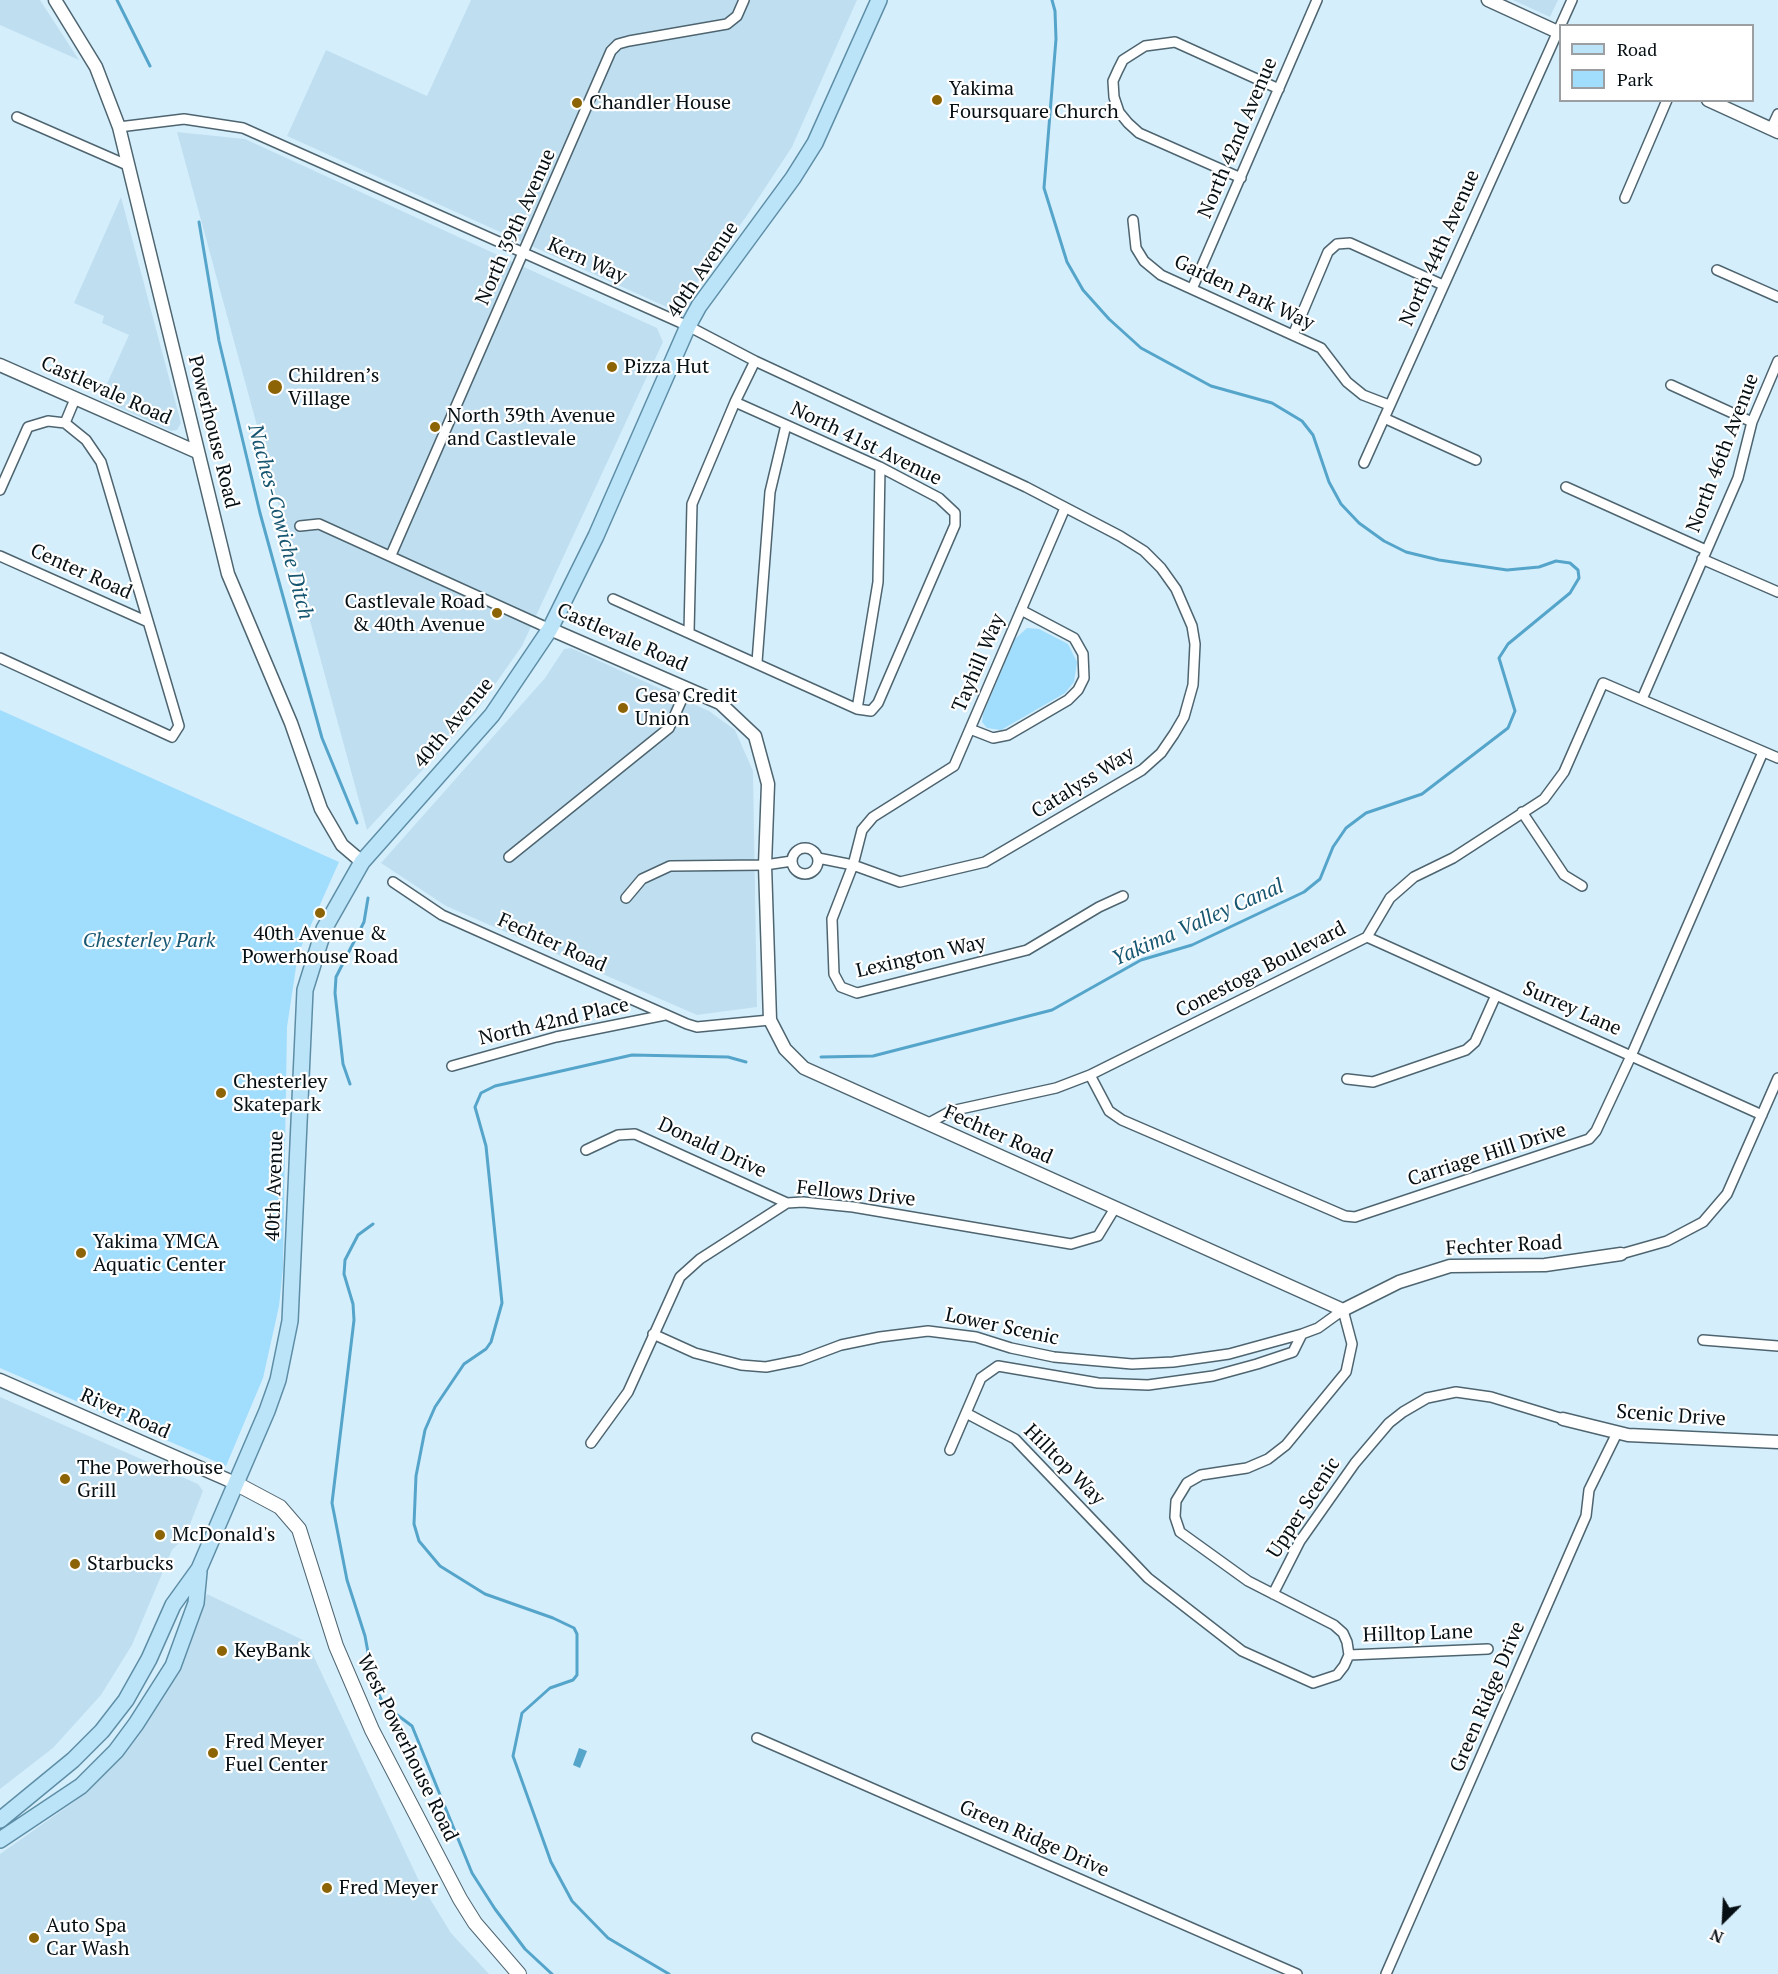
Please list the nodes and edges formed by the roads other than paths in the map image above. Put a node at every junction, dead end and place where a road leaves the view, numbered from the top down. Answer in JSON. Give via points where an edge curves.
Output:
{"nodes":[{"id":1,"x":55,"y":0,"type":"edge"},
{"id":2,"x":744,"y":0,"type":"edge"},
{"id":3,"x":879,"y":0,"type":"edge"},
{"id":4,"x":1317,"y":0,"type":"edge"},
{"id":5,"x":1488,"y":0,"type":"edge"},
{"id":6,"x":1572,"y":0,"type":"edge"},
{"id":7,"x":1563,"y":24,"type":"edge"},
{"id":8,"x":1559,"y":33,"type":"edge"},
{"id":9,"x":1279,"y":89,"type":"junction"},
{"id":10,"x":1666,"y":102,"type":"edge"},
{"id":11,"x":1712,"y":102,"type":"edge"},
{"id":12,"x":1778,"y":114,"type":"edge"},
{"id":13,"x":17,"y":117,"type":"dead end"},
{"id":14,"x":120,"y":127,"type":"junction"},
{"id":15,"x":1775,"y":130,"type":"edge"},
{"id":16,"x":127,"y":165,"type":"junction"},
{"id":17,"x":1241,"y":178,"type":"junction"},
{"id":18,"x":1625,"y":198,"type":"dead end"},
{"id":19,"x":1133,"y":220,"type":"dead end"},
{"id":20,"x":524,"y":253,"type":"junction"},
{"id":21,"x":1717,"y":270,"type":"dead end"},
{"id":22,"x":1443,"y":285,"type":"junction"},
{"id":23,"x":1192,"y":289,"type":"junction"},
{"id":24,"x":1778,"y":297,"type":"edge"},
{"id":25,"x":688,"y":326,"type":"junction"},
{"id":26,"x":1293,"y":335,"type":"junction"},
{"id":27,"x":755,"y":361,"type":"junction"},
{"id":28,"x":1778,"y":361,"type":"edge"},
{"id":29,"x":0,"y":365,"type":"edge"},
{"id":30,"x":1671,"y":385,"type":"dead end"},
{"id":31,"x":75,"y":399,"type":"junction"},
{"id":32,"x":735,"y":402,"type":"junction"},
{"id":33,"x":1389,"y":405,"type":"junction"},
{"id":34,"x":1383,"y":418,"type":"junction"},
{"id":35,"x":1752,"y":422,"type":"junction"},
{"id":36,"x":65,"y":423,"type":"junction"},
{"id":37,"x":786,"y":425,"type":"junction"},
{"id":38,"x":197,"y":452,"type":"junction"},
{"id":39,"x":1476,"y":460,"type":"dead end"},
{"id":40,"x":1364,"y":463,"type":"dead end"},
{"id":41,"x":880,"y":466,"type":"junction"},
{"id":42,"x":1026,"y":487,"type":"joint"},
{"id":43,"x":1566,"y":487,"type":"dead end"},
{"id":44,"x":0,"y":490,"type":"edge"},
{"id":45,"x":1065,"y":508,"type":"junction"},
{"id":46,"x":300,"y":526,"type":"dead end"},
{"id":47,"x":1704,"y":554,"type":"junction"},
{"id":48,"x":391,"y":555,"type":"junction"},
{"id":49,"x":0,"y":556,"type":"edge"},
{"id":50,"x":1778,"y":592,"type":"edge"},
{"id":51,"x":613,"y":599,"type":"dead end"},
{"id":52,"x":1021,"y":610,"type":"junction"},
{"id":53,"x":148,"y":622,"type":"junction"},
{"id":54,"x":550,"y":629,"type":"junction"},
{"id":55,"x":689,"y":632,"type":"junction"},
{"id":56,"x":0,"y":658,"type":"edge"},
{"id":57,"x":757,"y":662,"type":"junction"},
{"id":58,"x":687,"y":688,"type":"junction"},
{"id":59,"x":1641,"y":699,"type":"junction"},
{"id":60,"x":857,"y":709,"type":"junction"},
{"id":61,"x":970,"y":729,"type":"junction"},
{"id":62,"x":1763,"y":752,"type":"junction"},
{"id":63,"x":1778,"y":758,"type":"edge"},
{"id":64,"x":1522,"y":812,"type":"junction"},
{"id":65,"x":509,"y":857,"type":"dead end"},
{"id":66,"x":818,"y":858,"type":"junction"},
{"id":67,"x":792,"y":861,"type":"junction"},
{"id":68,"x":362,"y":862,"type":"junction"},
{"id":69,"x":765,"y":865,"type":"junction"},
{"id":70,"x":853,"y":865,"type":"junction"},
{"id":71,"x":393,"y":882,"type":"dead end"},
{"id":72,"x":1582,"y":886,"type":"dead end"},
{"id":73,"x":1123,"y":896,"type":"dead end"},
{"id":74,"x":626,"y":898,"type":"dead end"},
{"id":75,"x":1367,"y":937,"type":"junction"},
{"id":76,"x":1496,"y":995,"type":"junction"},
{"id":77,"x":665,"y":1015,"type":"junction"},
{"id":78,"x":770,"y":1020,"type":"junction"},
{"id":79,"x":1631,"y":1056,"type":"junction"},
{"id":80,"x":452,"y":1066,"type":"dead end"},
{"id":81,"x":1090,"y":1075,"type":"junction"},
{"id":82,"x":1347,"y":1078,"type":"dead end"},
{"id":83,"x":1778,"y":1078,"type":"edge"},
{"id":84,"x":1761,"y":1115,"type":"junction"},
{"id":85,"x":927,"y":1124,"type":"junction"},
{"id":86,"x":586,"y":1150,"type":"dead end"},
{"id":87,"x":787,"y":1203,"type":"junction"},
{"id":88,"x":1115,"y":1208,"type":"junction"},
{"id":89,"x":1621,"y":1254,"type":"joint"},
{"id":90,"x":1343,"y":1310,"type":"junction"},
{"id":91,"x":653,"y":1334,"type":"junction"},
{"id":92,"x":1302,"y":1334,"type":"junction"},
{"id":93,"x":1703,"y":1340,"type":"dead end"},
{"id":94,"x":1778,"y":1346,"type":"edge"},
{"id":95,"x":0,"y":1380,"type":"edge"},
{"id":96,"x":966,"y":1413,"type":"junction"},
{"id":97,"x":1563,"y":1419,"type":"joint"},
{"id":98,"x":1617,"y":1433,"type":"junction"},
{"id":99,"x":1778,"y":1442,"type":"edge"},
{"id":100,"x":591,"y":1443,"type":"dead end"},
{"id":101,"x":950,"y":1450,"type":"dead end"},
{"id":102,"x":235,"y":1483,"type":"junction"},
{"id":103,"x":199,"y":1569,"type":"junction"},
{"id":104,"x":1273,"y":1594,"type":"junction"},
{"id":105,"x":1488,"y":1649,"type":"dead end"},
{"id":106,"x":1349,"y":1655,"type":"junction"},
{"id":107,"x":757,"y":1738,"type":"dead end"},
{"id":108,"x":0,"y":1820,"type":"edge"},
{"id":109,"x":0,"y":1840,"type":"edge"},
{"id":110,"x":519,"y":1974,"type":"edge"},
{"id":111,"x":1297,"y":1974,"type":"edge"},
{"id":112,"x":1386,"y":1974,"type":"edge"}],
"edges":[{"from":1,"to":14,"type":"street","name":"Powerhouse Road","via":[[96,67]]},
{"from":2,"to":20,"type":"street","name":"North 39th Avenue","via":[[737,16],[727,24],[629,41],[611,51]]},
{"from":3,"to":25,"type":"main road","name":"40th Avenue","via":[[814,142],[793,178]]},
{"from":4,"to":9,"type":"street","name":"North 42nd Avenue"},
{"from":5,"to":8,"type":"street"},
{"from":6,"to":7,"type":"street","name":"North 44th Avenue"},
{"from":8,"to":22,"type":"street","name":"North 44th Avenue"},
{"from":9,"to":17,"type":"street","name":"North 42nd Avenue"},
{"from":9,"to":17,"type":"street","via":[[1175,42],[1145,46],[1124,60],[1113,81],[1119,112],[1138,133]]},
{"from":10,"to":18,"type":"street"},
{"from":11,"to":15,"type":"street"},
{"from":12,"to":15,"type":"street"},
{"from":13,"to":16,"type":"street"},
{"from":14,"to":16,"type":"street","name":"Powerhouse Road"},
{"from":14,"to":20,"type":"street","name":"Kern Way","via":[[184,119],[243,128]]},
{"from":16,"to":38,"type":"street","name":"Powerhouse Road"},
{"from":17,"to":23,"type":"street","name":"North 42nd Avenue"},
{"from":19,"to":23,"type":"street","name":"Garden Park Way","via":[[1136,248],[1144,261],[1161,275]]},
{"from":20,"to":25,"type":"street","name":"Kern Way"},
{"from":20,"to":48,"type":"street","name":"North 39th Avenue"},
{"from":21,"to":24,"type":"street"},
{"from":22,"to":26,"type":"street","via":[[1350,243],[1337,244],[1328,252]]},
{"from":22,"to":33,"type":"street","name":"North 44th Avenue"},
{"from":23,"to":26,"type":"street","name":"Garden Park Way"},
{"from":25,"to":27,"type":"street","name":"Kern Way"},
{"from":25,"to":54,"type":"main road","name":"40th Avenue","via":[[596,536]]},
{"from":26,"to":33,"type":"street","name":"Garden Park Way","via":[[1321,348],[1347,382],[1364,395]]},
{"from":27,"to":32,"type":"street"},
{"from":27,"to":42,"type":"street","name":"Kern Way"},
{"from":28,"to":35,"type":"street","name":"North 46th Avenue"},
{"from":29,"to":31,"type":"street","name":"Castlevale Road"},
{"from":30,"to":35,"type":"street"},
{"from":31,"to":36,"type":"street"},
{"from":31,"to":38,"type":"street","name":"Castlevale Road"},
{"from":32,"to":37,"type":"street","name":"North 41st Avenue"},
{"from":32,"to":55,"type":"street","via":[[692,504]]},
{"from":33,"to":34,"type":"street","name":"North 44th Avenue"},
{"from":34,"to":39,"type":"street"},
{"from":34,"to":40,"type":"street","name":"North 44th Avenue"},
{"from":35,"to":47,"type":"street","name":"North 46th Avenue","via":[[1738,478]]},
{"from":36,"to":44,"type":"street","via":[[48,421],[27,427]]},
{"from":36,"to":53,"type":"street","via":[[86,441],[101,462]]},
{"from":37,"to":41,"type":"street","name":"North 41st Avenue"},
{"from":37,"to":57,"type":"street","via":[[770,492]]},
{"from":38,"to":68,"type":"street","name":"Powerhouse Road","via":[[228,574],[287,712],[321,809],[342,845]]},
{"from":41,"to":60,"type":"street","via":[[878,582]]},
{"from":41,"to":60,"type":"street","name":"North 41st Avenue","via":[[939,498],[955,513],[955,525],[878,703],[871,711]]},
{"from":42,"to":45,"type":"street","name":"Catalyss Way"},
{"from":43,"to":47,"type":"street"},
{"from":45,"to":52,"type":"street","name":"Tayhill Way"},
{"from":45,"to":70,"type":"street","name":"Catalyss Way","via":[[1144,551],[1161,568],[1186,609],[1195,644],[1193,685],[1184,717],[1174,734],[1161,753],[1131,779],[985,862],[909,882],[887,880]]},
{"from":46,"to":48,"type":"street","name":"Castlevale Road","via":[[319,524]]},
{"from":47,"to":50,"type":"street"},
{"from":47,"to":59,"type":"street","name":"North 46th Avenue"},
{"from":48,"to":54,"type":"street","name":"Castlevale Road"},
{"from":49,"to":53,"type":"street","name":"Center Road"},
{"from":51,"to":55,"type":"street"},
{"from":52,"to":61,"type":"street","name":"Tayhill Way"},
{"from":52,"to":61,"type":"street","name":"Tayhill Way","via":[[1074,638],[1083,654],[1084,678],[1068,700],[1008,735],[993,738]]},
{"from":53,"to":56,"type":"street","via":[[179,726],[172,737]]},
{"from":54,"to":58,"type":"street","name":"Castlevale Road"},
{"from":54,"to":68,"type":"main road","name":"40th Avenue","via":[[492,716]]},
{"from":55,"to":57,"type":"street"},
{"from":57,"to":60,"type":"street"},
{"from":58,"to":65,"type":"street","via":[[669,728]]},
{"from":58,"to":69,"type":"street","name":"Castlevale Road","via":[[720,703],[755,736],[768,784]]},
{"from":59,"to":62,"type":"street","name":"Conestoga Boulevard"},
{"from":59,"to":64,"type":"street","name":"Conestoga Boulevard","via":[[1603,683],[1556,784],[1544,799]]},
{"from":61,"to":70,"type":"street","name":"Tayhill Way","via":[[954,766],[867,822]]},
{"from":62,"to":63,"type":"street","name":"Conestoga Boulevard"},
{"from":62,"to":79,"type":"street","name":"Carriage Hill Drive"},
{"from":64,"to":72,"type":"street","via":[[1564,875]]},
{"from":64,"to":75,"type":"street","name":"Conestoga Boulevard","via":[[1402,886],[1390,898]]},
{"from":66,"to":67,"type":"street","name":"Catalyss Way","via":[[805,848],[794,853]]},
{"from":66,"to":67,"type":"street","via":[[817,866],[807,874],[798,873]]},
{"from":66,"to":70,"type":"street","name":"Catalyss Way"},
{"from":67,"to":69,"type":"street","name":"Catalyss Way"},
{"from":68,"to":102,"type":"main road","name":"40th Avenue","via":[[324,929],[305,990],[290,1321],[274,1390]]},
{"from":69,"to":74,"type":"street","name":"Catalyss Way","via":[[670,866],[642,879]]},
{"from":69,"to":78,"type":"street","name":"Castlevale Road"},
{"from":70,"to":73,"type":"street","name":"Lexington Way","via":[[832,919],[836,980],[841,987],[857,993],[1027,950]]},
{"from":71,"to":77,"type":"street","name":"Fechter Road","via":[[442,915]]},
{"from":75,"to":76,"type":"street","name":"Surrey Lane"},
{"from":75,"to":81,"type":"street","name":"Conestoga Boulevard"},
{"from":76,"to":79,"type":"street","name":"Surrey Lane"},
{"from":76,"to":82,"type":"street","via":[[1480,1034],[1466,1050],[1372,1082]]},
{"from":77,"to":78,"type":"street","name":"Fechter Road","via":[[697,1027]]},
{"from":77,"to":80,"type":"street","name":"North 42nd Place","via":[[556,1037]]},
{"from":78,"to":85,"type":"street","name":"Fechter Road","via":[[785,1049],[804,1068]]},
{"from":79,"to":81,"type":"street","name":"Carriage Hill Drive","via":[[1589,1139],[1355,1217],[1337,1215],[1122,1120],[1109,1111]]},
{"from":79,"to":84,"type":"street","name":"Surrey Lane"},
{"from":81,"to":85,"type":"street","name":"Conestoga Boulevard","via":[[1056,1088],[951,1111]]},
{"from":83,"to":84,"type":"street"},
{"from":84,"to":89,"type":"street","via":[[1727,1194],[1703,1222],[1667,1241]]},
{"from":85,"to":88,"type":"street","name":"Fechter Road"},
{"from":86,"to":87,"type":"street","name":"Donald Drive","via":[[618,1135],[635,1134]]},
{"from":87,"to":88,"type":"street","name":"Fellows Drive","via":[[853,1207],[1071,1244],[1098,1236]]},
{"from":87,"to":91,"type":"street","name":"Fellows Drive","via":[[688,1267]]},
{"from":88,"to":90,"type":"street","name":"Fechter Road"},
{"from":89,"to":90,"type":"street","name":"Fechter Road","via":[[1545,1265],[1450,1266],[1399,1282]]},
{"from":90,"to":92,"type":"street","name":"Lower Scenic"},
{"from":90,"to":104,"type":"street","via":[[1352,1344],[1346,1372],[1286,1445],[1247,1468],[1193,1479],[1176,1501],[1174,1517],[1180,1532],[1248,1581]]},
{"from":91,"to":92,"type":"street","name":"Lower Scenic","via":[[710,1358],[766,1367],[801,1360],[842,1345],[903,1333],[952,1332],[1054,1357],[1132,1364],[1229,1354]]},
{"from":91,"to":100,"type":"street","name":"Fellows Drive","via":[[628,1392]]},
{"from":92,"to":96,"type":"street","via":[[1293,1352],[1257,1364],[1213,1376],[1148,1385],[1098,1383],[998,1366],[981,1378]]},
{"from":93,"to":94,"type":"street"},
{"from":95,"to":102,"type":"street","name":"River Road"},
{"from":96,"to":101,"type":"street"},
{"from":96,"to":106,"type":"street","name":"Hilltop Way","via":[[1015,1440],[1148,1578],[1242,1651],[1313,1683],[1337,1675]]},
{"from":97,"to":98,"type":"street","name":"Scenic Drive"},
{"from":97,"to":104,"type":"street","name":"Upper Scenic","via":[[1491,1397],[1456,1392],[1427,1398],[1403,1412],[1389,1423],[1334,1492],[1300,1541]]},
{"from":98,"to":99,"type":"street","name":"Scenic Drive"},
{"from":98,"to":112,"type":"street","name":"Green Ridge Drive","via":[[1589,1490],[1586,1516]]},
{"from":102,"to":103,"type":"main road","name":"40th Avenue"},
{"from":102,"to":110,"type":"main road","name":"West Powerhouse Road","via":[[280,1507],[299,1529],[336,1646],[372,1730],[465,1907]]},
{"from":103,"to":108,"type":"main road","via":[[173,1605],[134,1686],[102,1731]]},
{"from":103,"to":109,"type":"main road","via":[[196,1603],[173,1666],[116,1751],[81,1786]]},
{"from":104,"to":106,"type":"street","via":[[1334,1625],[1343,1633]]},
{"from":105,"to":106,"type":"street","name":"Hilltop Lane"},
{"from":107,"to":111,"type":"street","name":"Green Ridge Drive"}]}
